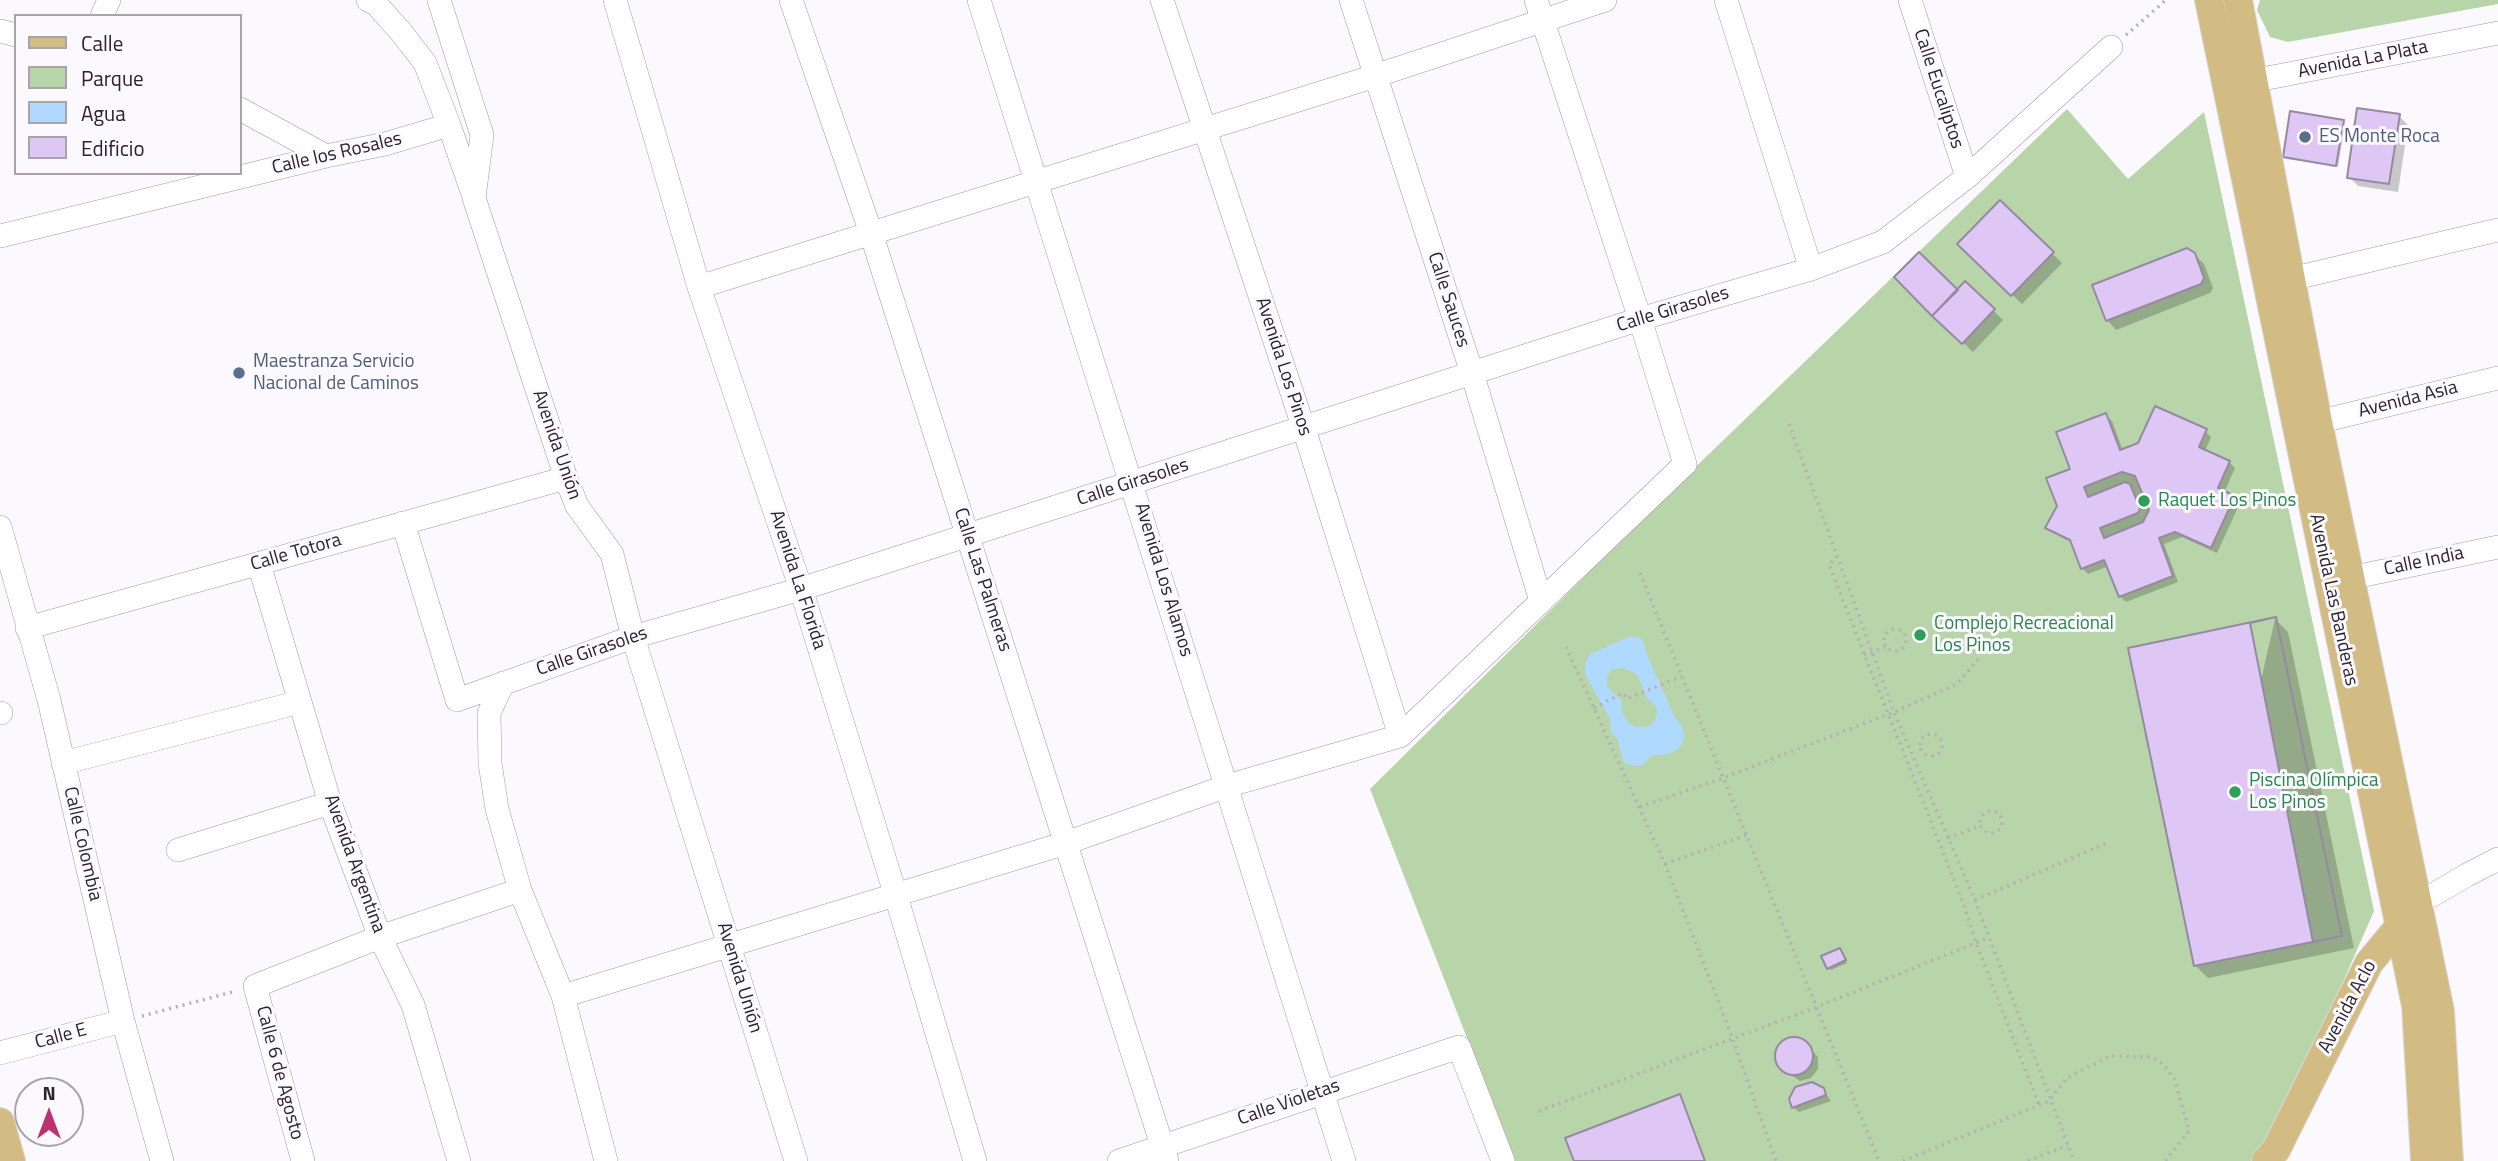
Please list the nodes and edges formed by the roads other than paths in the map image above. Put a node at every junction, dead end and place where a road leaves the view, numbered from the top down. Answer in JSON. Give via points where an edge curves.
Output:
{"nodes":[{"id":1,"x":368,"y":0,"type":"edge"},
{"id":2,"x":439,"y":0,"type":"edge"},
{"id":3,"x":615,"y":0,"type":"edge"},
{"id":4,"x":791,"y":0,"type":"edge"},
{"id":5,"x":979,"y":0,"type":"edge"},
{"id":6,"x":1162,"y":0,"type":"edge"},
{"id":7,"x":1351,"y":0,"type":"edge"},
{"id":8,"x":1605,"y":0,"type":"edge"},
{"id":9,"x":1726,"y":0,"type":"edge"},
{"id":10,"x":1910,"y":0,"type":"edge"},
{"id":11,"x":2209,"y":0,"type":"edge"},
{"id":12,"x":2238,"y":0,"type":"edge"},
{"id":13,"x":1539,"y":10,"type":"edge"},
{"id":14,"x":2498,"y":33,"type":"edge"},
{"id":15,"x":2111,"y":47,"type":"road end"},
{"id":16,"x":1375,"y":76,"type":"junction"},
{"id":17,"x":2240,"y":84,"type":"junction"},
{"id":18,"x":242,"y":110,"type":"edge"},
{"id":19,"x":449,"y":125,"type":"junction"},
{"id":20,"x":1204,"y":130,"type":"junction"},
{"id":21,"x":326,"y":156,"type":"junction"},
{"id":22,"x":1967,"y":177,"type":"junction"},
{"id":23,"x":1038,"y":181,"type":"junction"},
{"id":24,"x":471,"y":191,"type":"junction"},
{"id":25,"x":2498,"y":230,"type":"edge"},
{"id":26,"x":871,"y":233,"type":"junction"},
{"id":27,"x":0,"y":236,"type":"edge"},
{"id":28,"x":1811,"y":269,"type":"junction"},
{"id":29,"x":2291,"y":279,"type":"junction"},
{"id":30,"x":699,"y":287,"type":"junction"},
{"id":31,"x":1640,"y":319,"type":"junction"},
{"id":32,"x":1472,"y":373,"type":"junction"},
{"id":33,"x":2498,"y":378,"type":"edge"},
{"id":34,"x":2318,"y":422,"type":"junction"},
{"id":35,"x":1304,"y":429,"type":"junction"},
{"id":36,"x":566,"y":478,"type":"junction"},
{"id":37,"x":1132,"y":482,"type":"junction"},
{"id":38,"x":403,"y":523,"type":"junction"},
{"id":39,"x":0,"y":527,"type":"edge"},
{"id":40,"x":968,"y":536,"type":"junction"},
{"id":41,"x":2498,"y":547,"type":"edge"},
{"id":42,"x":258,"y":564,"type":"junction"},
{"id":43,"x":2350,"y":578,"type":"junction"},
{"id":44,"x":801,"y":589,"type":"junction"},
{"id":45,"x":1541,"y":601,"type":"junction"},
{"id":46,"x":27,"y":628,"type":"junction"},
{"id":47,"x":633,"y":636,"type":"junction"},
{"id":48,"x":503,"y":683,"type":"junction"},
{"id":49,"x":300,"y":702,"type":"junction"},
{"id":50,"x":1400,"y":736,"type":"junction"},
{"id":51,"x":63,"y":763,"type":"junction"},
{"id":52,"x":1227,"y":786,"type":"junction"},
{"id":53,"x":330,"y":803,"type":"junction"},
{"id":54,"x":1066,"y":843,"type":"junction"},
{"id":55,"x":178,"y":850,"type":"dead end"},
{"id":56,"x":2498,"y":859,"type":"edge"},
{"id":57,"x":520,"y":890,"type":"junction"},
{"id":58,"x":896,"y":896,"type":"junction"},
{"id":59,"x":2419,"y":904,"type":"junction"},
{"id":60,"x":2400,"y":925,"type":"junction"},
{"id":61,"x":380,"y":937,"type":"junction"},
{"id":62,"x":728,"y":945,"type":"junction"},
{"id":63,"x":563,"y":996,"type":"junction"},
{"id":64,"x":123,"y":1021,"type":"junction"},
{"id":65,"x":0,"y":1054,"type":"edge"},
{"id":66,"x":1321,"y":1092,"type":"junction"},
{"id":67,"x":0,"y":1122,"type":"edge"},
{"id":68,"x":1165,"y":1154,"type":"edge"},
{"id":69,"x":11,"y":1161,"type":"edge"},
{"id":70,"x":162,"y":1161,"type":"edge"},
{"id":71,"x":303,"y":1161,"type":"edge"},
{"id":72,"x":459,"y":1161,"type":"edge"},
{"id":73,"x":606,"y":1161,"type":"edge"},
{"id":74,"x":796,"y":1161,"type":"edge"},
{"id":75,"x":975,"y":1161,"type":"edge"},
{"id":76,"x":1119,"y":1161,"type":"edge"},
{"id":77,"x":1344,"y":1161,"type":"edge"},
{"id":78,"x":1503,"y":1161,"type":"edge"},
{"id":79,"x":2266,"y":1161,"type":"edge"},
{"id":80,"x":2425,"y":1161,"type":"edge"},
{"id":81,"x":2449,"y":1161,"type":"edge"}],
"edges":[{"from":1,"to":19,"type":"street","via":[[425,63]]},
{"from":2,"to":24,"type":"street","name":"Avenida Unión","via":[[482,135]]},
{"from":3,"to":30,"type":"street","name":"Avenida La Florida"},
{"from":4,"to":26,"type":"street","name":"Calle Las Palmeras"},
{"from":5,"to":23,"type":"street","name":"Avenida Los Alamos"},
{"from":6,"to":20,"type":"street","name":"Avenida Los Pinos"},
{"from":7,"to":16,"type":"street","name":"Calle Sauces"},
{"from":8,"to":13,"type":"street"},
{"from":9,"to":28,"type":"street"},
{"from":10,"to":22,"type":"street","name":"Calle Eucaliptos"},
{"from":11,"to":17,"type":"main road","name":"Avenida Las Banderas"},
{"from":12,"to":17,"type":"main road","name":"Avenida Las Banderas"},
{"from":13,"to":16,"type":"street"},
{"from":13,"to":31,"type":"street"},
{"from":14,"to":17,"type":"street","name":"Avenida La Plata"},
{"from":15,"to":22,"type":"street","name":"Calle Girasoles"},
{"from":16,"to":20,"type":"street"},
{"from":16,"to":32,"type":"street","name":"Calle Sauces"},
{"from":17,"to":29,"type":"main road","name":"Avenida Las Banderas"},
{"from":17,"to":60,"type":"main road","name":"Avenida Las Banderas"},
{"from":18,"to":21,"type":"street"},
{"from":19,"to":21,"type":"street","name":"Calle los Rosales"},
{"from":19,"to":24,"type":"street"},
{"from":20,"to":23,"type":"street"},
{"from":20,"to":35,"type":"street","name":"Avenida Los Pinos"},
{"from":21,"to":27,"type":"street","name":"Calle los Rosales"},
{"from":22,"to":28,"type":"street","name":"Calle Girasoles","via":[[1883,242]]},
{"from":23,"to":26,"type":"street"},
{"from":23,"to":37,"type":"street","name":"Avenida Los Alamos"},
{"from":24,"to":36,"type":"street","name":"Avenida Unión"},
{"from":25,"to":29,"type":"street"},
{"from":26,"to":30,"type":"street"},
{"from":26,"to":40,"type":"street","name":"Calle Las Palmeras"},
{"from":28,"to":31,"type":"street","name":"Calle Girasoles"},
{"from":29,"to":34,"type":"main road","name":"Avenida Las Banderas"},
{"from":30,"to":44,"type":"street","name":"Avenida La Florida"},
{"from":31,"to":32,"type":"street","name":"Calle Girasoles"},
{"from":31,"to":45,"type":"street","via":[[1685,464]]},
{"from":32,"to":35,"type":"street","name":"Calle Girasoles"},
{"from":32,"to":45,"type":"street","name":"Calle Sauces"},
{"from":33,"to":34,"type":"street","name":"Avenida Asia"},
{"from":34,"to":43,"type":"main road","name":"Avenida Las Banderas"},
{"from":35,"to":37,"type":"street","name":"Calle Girasoles"},
{"from":35,"to":50,"type":"street","name":"Avenida Los Pinos"},
{"from":36,"to":38,"type":"street","name":"Calle Totora"},
{"from":36,"to":47,"type":"street","name":"Avenida Unión","via":[[577,506],[612,554]]},
{"from":37,"to":40,"type":"street","name":"Calle Girasoles"},
{"from":37,"to":52,"type":"street","name":"Avenida Los Alamos"},
{"from":38,"to":42,"type":"street","name":"Calle Totora"},
{"from":38,"to":48,"type":"street","name":"Calle Girasoles","via":[[457,700]]},
{"from":39,"to":46,"type":"street","name":"Calle Colombia"},
{"from":40,"to":44,"type":"street","name":"Calle Girasoles"},
{"from":40,"to":54,"type":"street","name":"Calle Las Palmeras"},
{"from":41,"to":43,"type":"street","name":"Calle India"},
{"from":42,"to":46,"type":"street","name":"Calle Totora"},
{"from":42,"to":49,"type":"street","name":"Avenida Argentina"},
{"from":43,"to":59,"type":"main road","name":"Avenida Las Banderas"},
{"from":44,"to":47,"type":"street","name":"Calle Girasoles"},
{"from":44,"to":58,"type":"street","name":"Avenida La Florida"},
{"from":45,"to":50,"type":"street"},
{"from":46,"to":51,"type":"street","name":"Calle Colombia"},
{"from":47,"to":48,"type":"street","name":"Calle Girasoles"},
{"from":47,"to":62,"type":"street","name":"Avenida Unión"},
{"from":48,"to":57,"type":"street","via":[[489,713],[490,763],[497,809]]},
{"from":49,"to":51,"type":"street"},
{"from":49,"to":53,"type":"street","name":"Avenida Argentina"},
{"from":50,"to":52,"type":"street"},
{"from":51,"to":64,"type":"street","name":"Calle Colombia"},
{"from":52,"to":54,"type":"street"},
{"from":52,"to":66,"type":"street","name":"Avenida Los Alamos"},
{"from":53,"to":55,"type":"street"},
{"from":53,"to":61,"type":"street","name":"Avenida Argentina"},
{"from":54,"to":58,"type":"street"},
{"from":54,"to":68,"type":"street","name":"Calle Las Palmeras"},
{"from":56,"to":59,"type":"street","name":"Avenida Aclo"},
{"from":57,"to":61,"type":"street"},
{"from":57,"to":63,"type":"street"},
{"from":58,"to":62,"type":"street"},
{"from":58,"to":75,"type":"street","name":"Avenida La Florida"},
{"from":59,"to":60,"type":"main road","name":"Avenida Aclo"},
{"from":59,"to":81,"type":"main road","name":"Avenida Las Banderas","via":[[2440,1011]]},
{"from":60,"to":79,"type":"main road","name":"Avenida Aclo","via":[[2369,963],[2276,1150]]},
{"from":60,"to":80,"type":"main road","name":"Avenida Las Banderas","via":[[2416,1006]]},
{"from":61,"to":71,"type":"street","name":"Calle 6 de Agosto","via":[[255,986]]},
{"from":61,"to":72,"type":"street","name":"Avenida Argentina","via":[[413,1005]]},
{"from":62,"to":63,"type":"street"},
{"from":62,"to":74,"type":"street","name":"Avenida Unión"},
{"from":63,"to":73,"type":"street"},
{"from":64,"to":65,"type":"street","name":"Calle E"},
{"from":64,"to":70,"type":"street","name":"Calle Colombia"},
{"from":66,"to":68,"type":"street","name":"Calle Violetas"},
{"from":66,"to":77,"type":"street","name":"Avenida Los Alamos"},
{"from":66,"to":78,"type":"street","name":"Calle Violetas","via":[[1459,1047]]},
{"from":67,"to":69,"type":"main road"},
{"from":68,"to":76,"type":"street","name":"Calle Violetas"}]}
